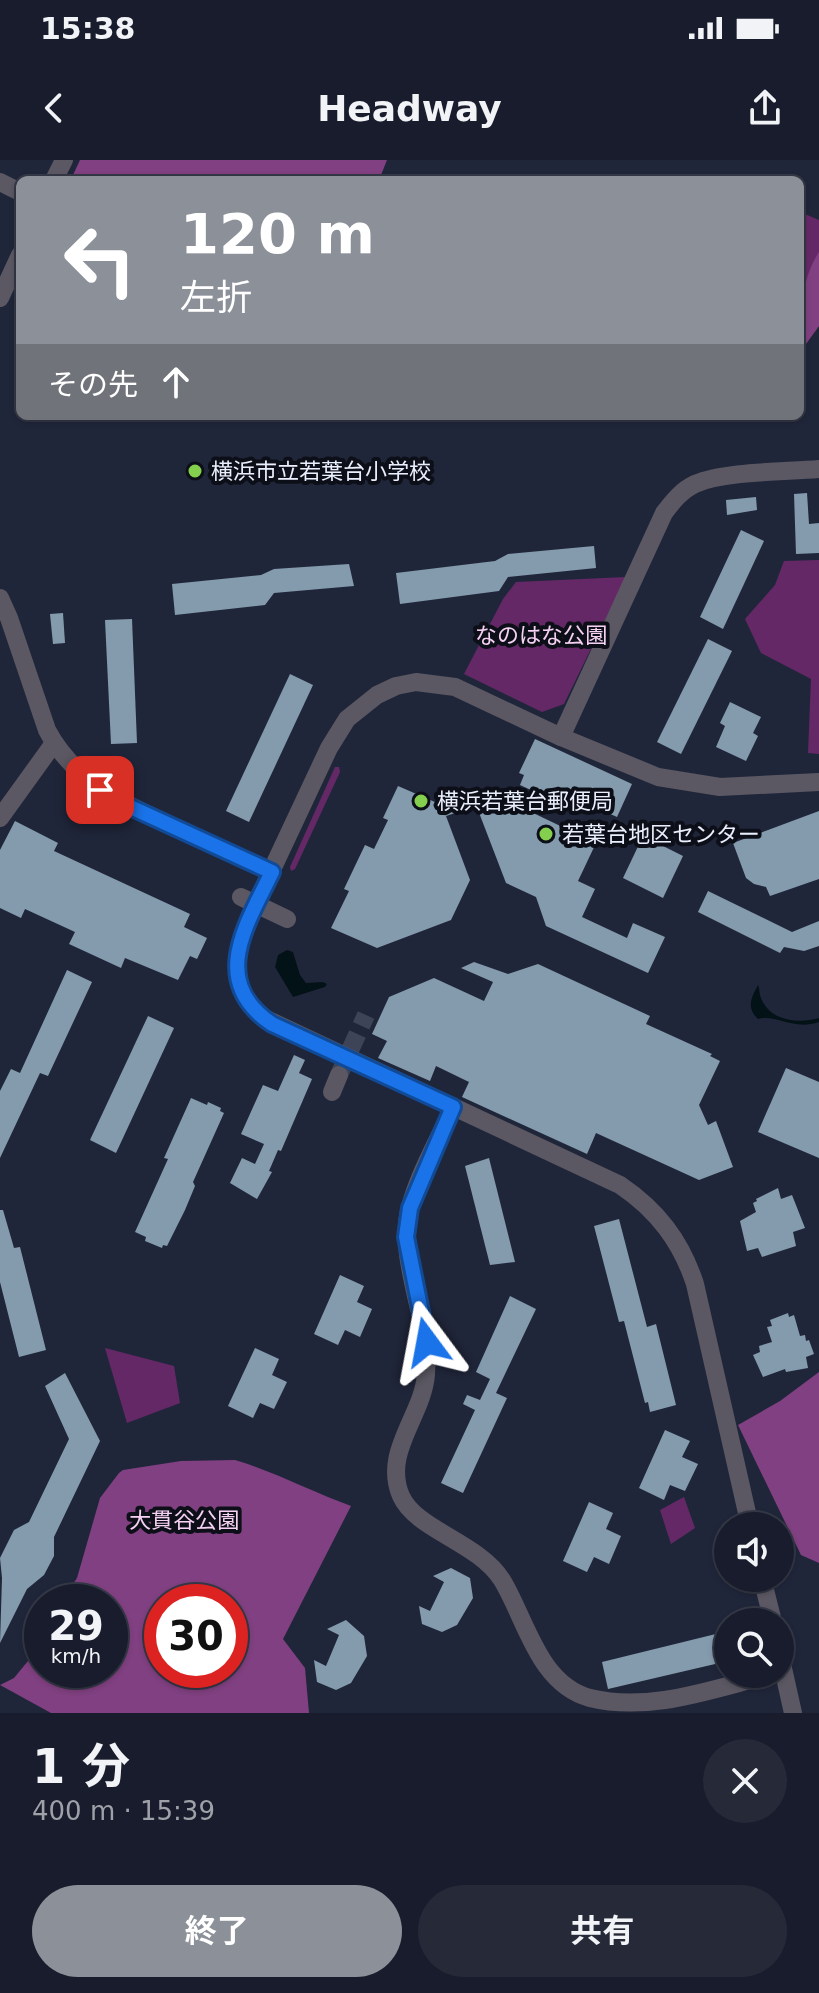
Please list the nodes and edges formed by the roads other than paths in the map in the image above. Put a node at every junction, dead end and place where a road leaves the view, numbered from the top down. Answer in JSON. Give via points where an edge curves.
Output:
{"nodes":[{"id":1,"x":16,"y":264,"type":"edge"},
{"id":2,"x":0,"y":298,"type":"edge"},
{"id":3,"x":819,"y":469,"type":"edge"},
{"id":4,"x":0,"y":598,"type":"edge"},
{"id":5,"x":561,"y":737,"type":"junction"},
{"id":6,"x":54,"y":743,"type":"junction"},
{"id":7,"x":819,"y":782,"type":"edge"},
{"id":8,"x":0,"y":818,"type":"edge"},
{"id":9,"x":272,"y":872,"type":"junction"},
{"id":10,"x":241,"y":897,"type":"dead end"},
{"id":11,"x":287,"y":919,"type":"dead end"},
{"id":12,"x":453,"y":1107,"type":"junction"},
{"id":13,"x":747,"y":1512,"type":"edge"},
{"id":14,"x":714,"y":1687,"type":"edge"},
{"id":15,"x":785,"y":1688,"type":"edge"},
{"id":16,"x":793,"y":1713,"type":"edge"}],
"edges":[{"from":1,"to":2,"type":"street"},
{"from":3,"to":5,"type":"street","via":[[710,478],[678,495],[664,513]]},
{"from":4,"to":6,"type":"street"},
{"from":5,"to":7,"type":"street","via":[[675,781],[720,787]]},
{"from":5,"to":9,"type":"street","via":[[455,687],[416,682],[386,690],[357,709],[338,731]]},
{"from":6,"to":8,"type":"street"},
{"from":6,"to":9,"type":"street","via":[[111,797]]},
{"from":9,"to":12,"type":"street","bridge":true,"via":[[236,959],[241,988],[255,1011],[272,1024]]},
{"from":10,"to":11,"type":"street"},
{"from":12,"to":13,"type":"street","via":[[620,1185],[672,1232],[695,1284]]},
{"from":12,"to":14,"type":"street","via":[[410,1208],[406,1237],[427,1342],[426,1379],[398,1453],[401,1497],[416,1517],[456,1539],[501,1578],[550,1671],[587,1697],[636,1704]]},
{"from":15,"to":16,"type":"street"}]}
